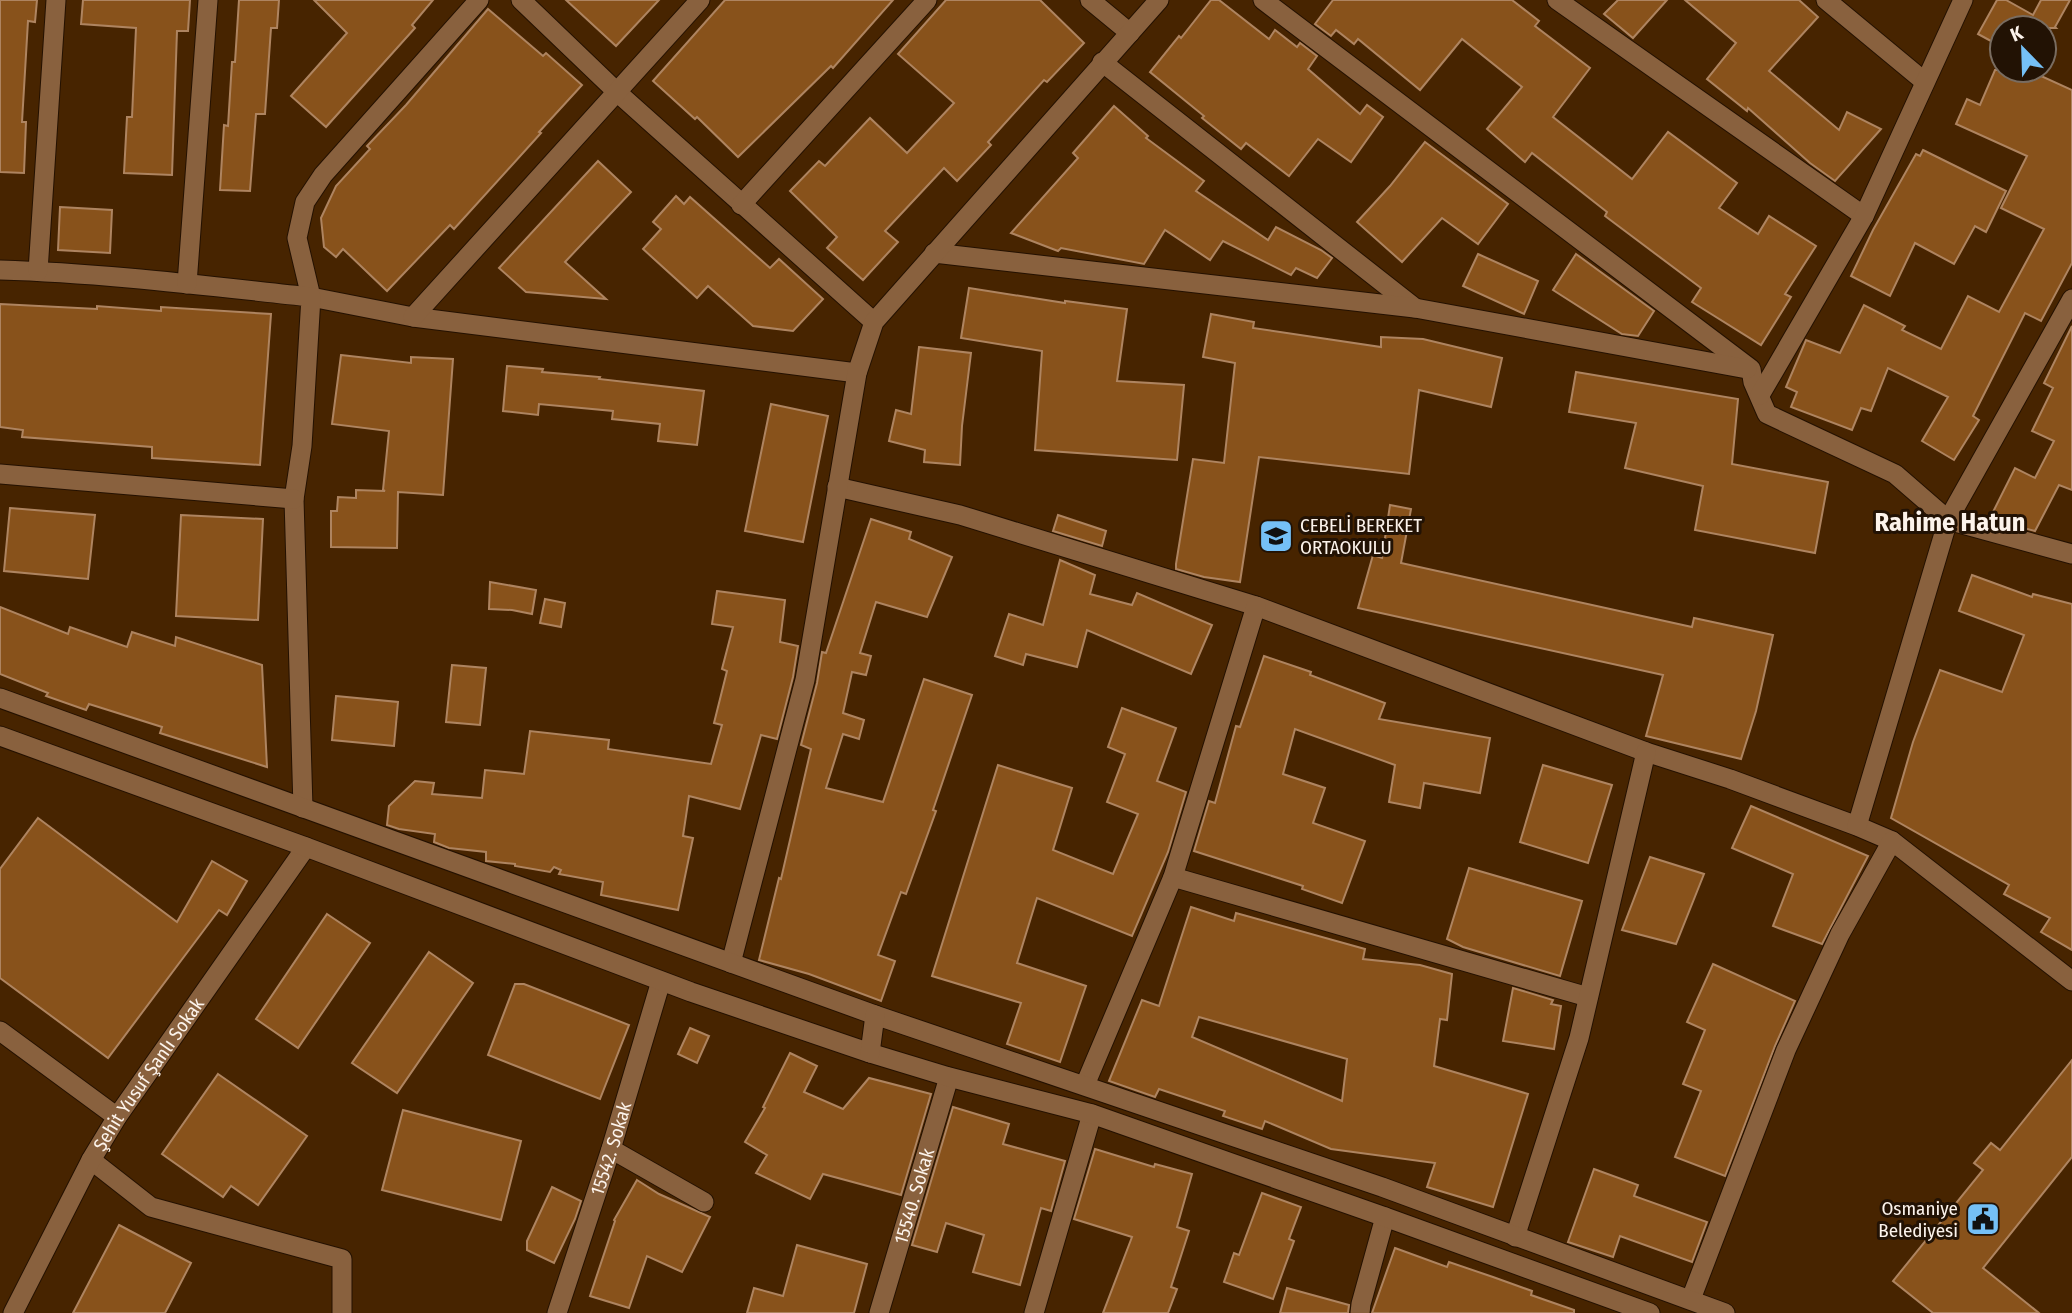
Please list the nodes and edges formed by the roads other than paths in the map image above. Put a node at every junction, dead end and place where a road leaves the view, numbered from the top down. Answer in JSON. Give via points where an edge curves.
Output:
{"nodes":[{"id":1,"x":56,"y":0,"type":"edge"},
{"id":2,"x":208,"y":0,"type":"edge"},
{"id":3,"x":478,"y":0,"type":"edge"},
{"id":4,"x":521,"y":0,"type":"edge"},
{"id":5,"x":700,"y":0,"type":"edge"},
{"id":6,"x":928,"y":0,"type":"edge"},
{"id":7,"x":1090,"y":0,"type":"edge"},
{"id":8,"x":1159,"y":0,"type":"edge"},
{"id":9,"x":1262,"y":0,"type":"edge"},
{"id":10,"x":1558,"y":0,"type":"edge"},
{"id":11,"x":1826,"y":0,"type":"edge"},
{"id":12,"x":1963,"y":0,"type":"edge"},
{"id":13,"x":1130,"y":33,"type":"junction"},
{"id":14,"x":1102,"y":62,"type":"junction"},
{"id":15,"x":1925,"y":82,"type":"junction"},
{"id":16,"x":618,"y":93,"type":"junction"},
{"id":17,"x":741,"y":205,"type":"junction"},
{"id":18,"x":1864,"y":216,"type":"junction"},
{"id":19,"x":934,"y":253,"type":"junction"},
{"id":20,"x":0,"y":270,"type":"edge"},
{"id":21,"x":38,"y":271,"type":"junction"},
{"id":22,"x":187,"y":284,"type":"junction"},
{"id":23,"x":311,"y":297,"type":"junction"},
{"id":24,"x":2072,"y":299,"type":"edge"},
{"id":25,"x":1415,"y":309,"type":"junction"},
{"id":26,"x":413,"y":317,"type":"junction"},
{"id":27,"x":874,"y":323,"type":"junction"},
{"id":28,"x":1751,"y":369,"type":"junction"},
{"id":29,"x":857,"y":373,"type":"junction"},
{"id":30,"x":1760,"y":395,"type":"junction"},
{"id":31,"x":0,"y":474,"type":"edge"},
{"id":32,"x":837,"y":487,"type":"junction"},
{"id":33,"x":294,"y":499,"type":"junction"},
{"id":34,"x":1948,"y":520,"type":"junction"},
{"id":35,"x":2072,"y":554,"type":"edge"},
{"id":36,"x":1256,"y":606,"type":"junction"},
{"id":37,"x":0,"y":698,"type":"edge"},
{"id":38,"x":0,"y":736,"type":"edge"},
{"id":39,"x":1646,"y":752,"type":"junction"},
{"id":40,"x":303,"y":808,"type":"junction"},
{"id":41,"x":1857,"y":826,"type":"junction"},
{"id":42,"x":1892,"y":841,"type":"junction"},
{"id":43,"x":306,"y":847,"type":"junction"},
{"id":44,"x":1173,"y":877,"type":"junction"},
{"id":45,"x":731,"y":963,"type":"junction"},
{"id":46,"x":661,"y":981,"type":"junction"},
{"id":47,"x":2072,"y":981,"type":"edge"},
{"id":48,"x":1588,"y":998,"type":"junction"},
{"id":49,"x":875,"y":1015,"type":"junction"},
{"id":50,"x":0,"y":1031,"type":"edge"},
{"id":51,"x":870,"y":1053,"type":"junction"},
{"id":52,"x":949,"y":1077,"type":"junction"},
{"id":53,"x":1085,"y":1085,"type":"junction"},
{"id":54,"x":1092,"y":1114,"type":"junction"},
{"id":55,"x":117,"y":1116,"type":"junction"},
{"id":56,"x":611,"y":1149,"type":"junction"},
{"id":57,"x":91,"y":1160,"type":"junction"},
{"id":58,"x":1382,"y":1187,"type":"junction"},
{"id":59,"x":704,"y":1202,"type":"dead end"},
{"id":60,"x":1385,"y":1217,"type":"junction"},
{"id":61,"x":1516,"y":1237,"type":"junction"},
{"id":62,"x":1691,"y":1299,"type":"junction"},
{"id":63,"x":13,"y":1313,"type":"edge"},
{"id":64,"x":342,"y":1313,"type":"edge"},
{"id":65,"x":557,"y":1313,"type":"edge"},
{"id":66,"x":879,"y":1313,"type":"edge"},
{"id":67,"x":1034,"y":1313,"type":"edge"},
{"id":68,"x":1360,"y":1313,"type":"edge"},
{"id":69,"x":1650,"y":1313,"type":"edge"},
{"id":70,"x":1725,"y":1313,"type":"edge"}],
"edges":[{"from":1,"to":21,"type":"street"},
{"from":2,"to":22,"type":"street"},
{"from":3,"to":23,"type":"street","via":[[323,175],[305,202],[297,238]]},
{"from":4,"to":16,"type":"street"},
{"from":5,"to":16,"type":"street"},
{"from":6,"to":17,"type":"street"},
{"from":7,"to":13,"type":"street"},
{"from":8,"to":13,"type":"street"},
{"from":9,"to":28,"type":"street"},
{"from":10,"to":18,"type":"street"},
{"from":11,"to":15,"type":"street"},
{"from":12,"to":15,"type":"street"},
{"from":13,"to":14,"type":"street"},
{"from":14,"to":19,"type":"street"},
{"from":14,"to":25,"type":"street"},
{"from":15,"to":18,"type":"street"},
{"from":16,"to":17,"type":"street"},
{"from":16,"to":26,"type":"street"},
{"from":17,"to":27,"type":"street"},
{"from":18,"to":30,"type":"street"},
{"from":19,"to":25,"type":"street"},
{"from":19,"to":27,"type":"street"},
{"from":20,"to":21,"type":"street"},
{"from":21,"to":22,"type":"street"},
{"from":22,"to":23,"type":"street"},
{"from":23,"to":26,"type":"street"},
{"from":23,"to":33,"type":"street","via":[[302,446]]},
{"from":24,"to":34,"type":"street"},
{"from":25,"to":28,"type":"street"},
{"from":26,"to":29,"type":"street"},
{"from":27,"to":29,"type":"street"},
{"from":28,"to":30,"type":"street"},
{"from":29,"to":32,"type":"street"},
{"from":30,"to":34,"type":"street","via":[[1767,414],[1895,474]]},
{"from":31,"to":33,"type":"street"},
{"from":32,"to":36,"type":"street","via":[[960,514]]},
{"from":32,"to":45,"type":"street","via":[[805,680]]},
{"from":33,"to":40,"type":"street"},
{"from":34,"to":35,"type":"street"},
{"from":34,"to":41,"type":"street"},
{"from":36,"to":39,"type":"street"},
{"from":36,"to":44,"type":"street"},
{"from":37,"to":40,"type":"street"},
{"from":38,"to":43,"type":"street"},
{"from":39,"to":41,"type":"street"},
{"from":39,"to":48,"type":"street"},
{"from":40,"to":45,"type":"street"},
{"from":41,"to":42,"type":"street"},
{"from":42,"to":47,"type":"street"},
{"from":42,"to":62,"type":"street","via":[[1840,934],[1786,1050]]},
{"from":43,"to":46,"type":"street"},
{"from":43,"to":55,"type":"street","name":"Şehit Yusuf Şanlı Sokak"},
{"from":44,"to":48,"type":"street"},
{"from":44,"to":53,"type":"street"},
{"from":45,"to":49,"type":"street"},
{"from":46,"to":51,"type":"street"},
{"from":46,"to":56,"type":"street","name":"15542. Sokak"},
{"from":48,"to":61,"type":"street"},
{"from":49,"to":51,"type":"street"},
{"from":49,"to":53,"type":"street"},
{"from":50,"to":55,"type":"street"},
{"from":51,"to":52,"type":"street"},
{"from":52,"to":54,"type":"street"},
{"from":52,"to":66,"type":"street","name":"15540. Sokak"},
{"from":53,"to":54,"type":"street"},
{"from":53,"to":58,"type":"street"},
{"from":54,"to":60,"type":"street"},
{"from":54,"to":67,"type":"street"},
{"from":55,"to":57,"type":"street","name":"Şehit Yusuf Şanlı Sokak"},
{"from":56,"to":59,"type":"street"},
{"from":56,"to":65,"type":"street","name":"15542. Sokak"},
{"from":57,"to":63,"type":"street","name":"Şehit Yusuf Şanlı Sokak"},
{"from":57,"to":64,"type":"street","via":[[151,1207],[342,1259]]},
{"from":58,"to":60,"type":"street"},
{"from":58,"to":61,"type":"street"},
{"from":60,"to":68,"type":"street"},
{"from":60,"to":69,"type":"street"},
{"from":61,"to":62,"type":"street"},
{"from":62,"to":70,"type":"street"}]}
